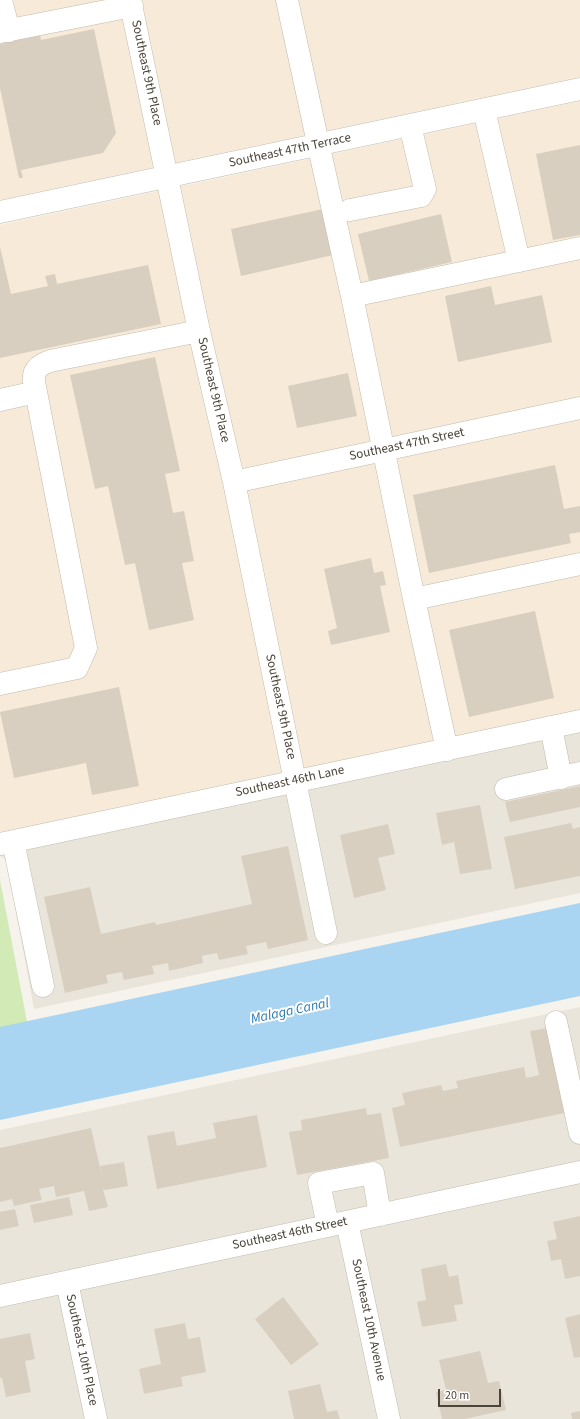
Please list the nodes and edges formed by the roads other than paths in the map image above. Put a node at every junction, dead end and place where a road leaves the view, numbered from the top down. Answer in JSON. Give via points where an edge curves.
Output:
{"nodes":[{"id":1,"x":1,"y":0,"type":"edge"},
{"id":2,"x":287,"y":0,"type":"edge"},
{"id":3,"x":131,"y":3,"type":"edge"},
{"id":4,"x":71,"y":9,"type":"edge"},
{"id":5,"x":4,"y":32,"type":"edge"},
{"id":6,"x":580,"y":89,"type":"edge"},
{"id":7,"x":484,"y":110,"type":"junction"},
{"id":8,"x":410,"y":126,"type":"junction"},
{"id":9,"x":319,"y":145,"type":"junction"},
{"id":10,"x":168,"y":176,"type":"junction"},
{"id":11,"x":350,"y":210,"type":"dead end"},
{"id":12,"x":0,"y":212,"type":"edge"},
{"id":13,"x":580,"y":248,"type":"edge"},
{"id":14,"x":519,"y":261,"type":"junction"},
{"id":15,"x":352,"y":296,"type":"junction"},
{"id":16,"x":200,"y":331,"type":"junction"},
{"id":17,"x":36,"y":392,"type":"junction"},
{"id":18,"x":0,"y":400,"type":"edge"},
{"id":19,"x":580,"y":408,"type":"edge"},
{"id":20,"x":384,"y":450,"type":"junction"},
{"id":21,"x":234,"y":482,"type":"junction"},
{"id":22,"x":580,"y":564,"type":"edge"},
{"id":23,"x":414,"y":599,"type":"junction"},
{"id":24,"x":0,"y":684,"type":"edge"},
{"id":25,"x":580,"y":721,"type":"edge"},
{"id":26,"x":550,"y":727,"type":"junction"},
{"id":27,"x":447,"y":750,"type":"junction"},
{"id":28,"x":571,"y":776,"type":"edge"},
{"id":29,"x":295,"y":781,"type":"junction"},
{"id":30,"x":506,"y":789,"type":"dead end"},
{"id":31,"x":6,"y":842,"type":"edge"},
{"id":32,"x":326,"y":933,"type":"dead end"},
{"id":33,"x":43,"y":986,"type":"dead end"},
{"id":34,"x":556,"y":1022,"type":"dead end"},
{"id":35,"x":580,"y":1133,"type":"edge"},
{"id":36,"x":580,"y":1172,"type":"edge"},
{"id":37,"x":380,"y":1215,"type":"junction"},
{"id":38,"x":338,"y":1224,"type":"junction"},
{"id":39,"x":67,"y":1282,"type":"junction"},
{"id":40,"x":0,"y":1296,"type":"edge"},
{"id":41,"x":96,"y":1419,"type":"edge"},
{"id":42,"x":389,"y":1419,"type":"edge"}],
"edges":[{"from":1,"to":5,"type":"street"},
{"from":2,"to":9,"type":"street"},
{"from":3,"to":4,"type":"street"},
{"from":3,"to":10,"type":"street","name":"Southeast 9th Place"},
{"from":4,"to":5,"type":"street"},
{"from":6,"to":7,"type":"street","name":"Southeast 47th Terrace"},
{"from":7,"to":8,"type":"street","name":"Southeast 47th Terrace"},
{"from":7,"to":14,"type":"street"},
{"from":8,"to":9,"type":"street","name":"Southeast 47th Terrace"},
{"from":8,"to":11,"type":"street","via":[[425,189],[421,196]]},
{"from":9,"to":10,"type":"street","name":"Southeast 47th Terrace"},
{"from":9,"to":15,"type":"street"},
{"from":10,"to":12,"type":"street","name":"Southeast 47th Terrace"},
{"from":10,"to":16,"type":"street","name":"Southeast 9th Place"},
{"from":13,"to":14,"type":"street"},
{"from":14,"to":15,"type":"street"},
{"from":15,"to":20,"type":"street"},
{"from":16,"to":17,"type":"street","via":[[50,361],[36,368]]},
{"from":16,"to":21,"type":"street","name":"Southeast 9th Place"},
{"from":17,"to":18,"type":"street"},
{"from":17,"to":24,"type":"street","via":[[86,648],[77,668]]},
{"from":19,"to":20,"type":"street","name":"Southeast 47th Street"},
{"from":20,"to":21,"type":"street","name":"Southeast 47th Street"},
{"from":20,"to":23,"type":"street"},
{"from":21,"to":29,"type":"street","name":"Southeast 9th Place"},
{"from":22,"to":23,"type":"street"},
{"from":23,"to":27,"type":"street"},
{"from":25,"to":26,"type":"street","name":"Southeast 46th Lane"},
{"from":26,"to":27,"type":"street","name":"Southeast 46th Lane"},
{"from":26,"to":28,"type":"street"},
{"from":27,"to":29,"type":"street","name":"Southeast 46th Lane"},
{"from":28,"to":30,"type":"street"},
{"from":29,"to":31,"type":"street","name":"Southeast 46th Lane"},
{"from":29,"to":32,"type":"street","name":"Southeast 9th Place"},
{"from":31,"to":33,"type":"street"},
{"from":34,"to":35,"type":"street"},
{"from":36,"to":37,"type":"street","name":"Southeast 46th Street"},
{"from":37,"to":38,"type":"street","name":"Southeast 46th Street"},
{"from":37,"to":38,"type":"street","name":"Southeast 10th Avenue","via":[[372,1174],[319,1183]]},
{"from":38,"to":39,"type":"street","name":"Southeast 46th Street"},
{"from":38,"to":42,"type":"street","name":"Southeast 10th Avenue"},
{"from":39,"to":40,"type":"street","name":"Southeast 46th Street"},
{"from":39,"to":41,"type":"street","name":"Southeast 10th Place"}]}
